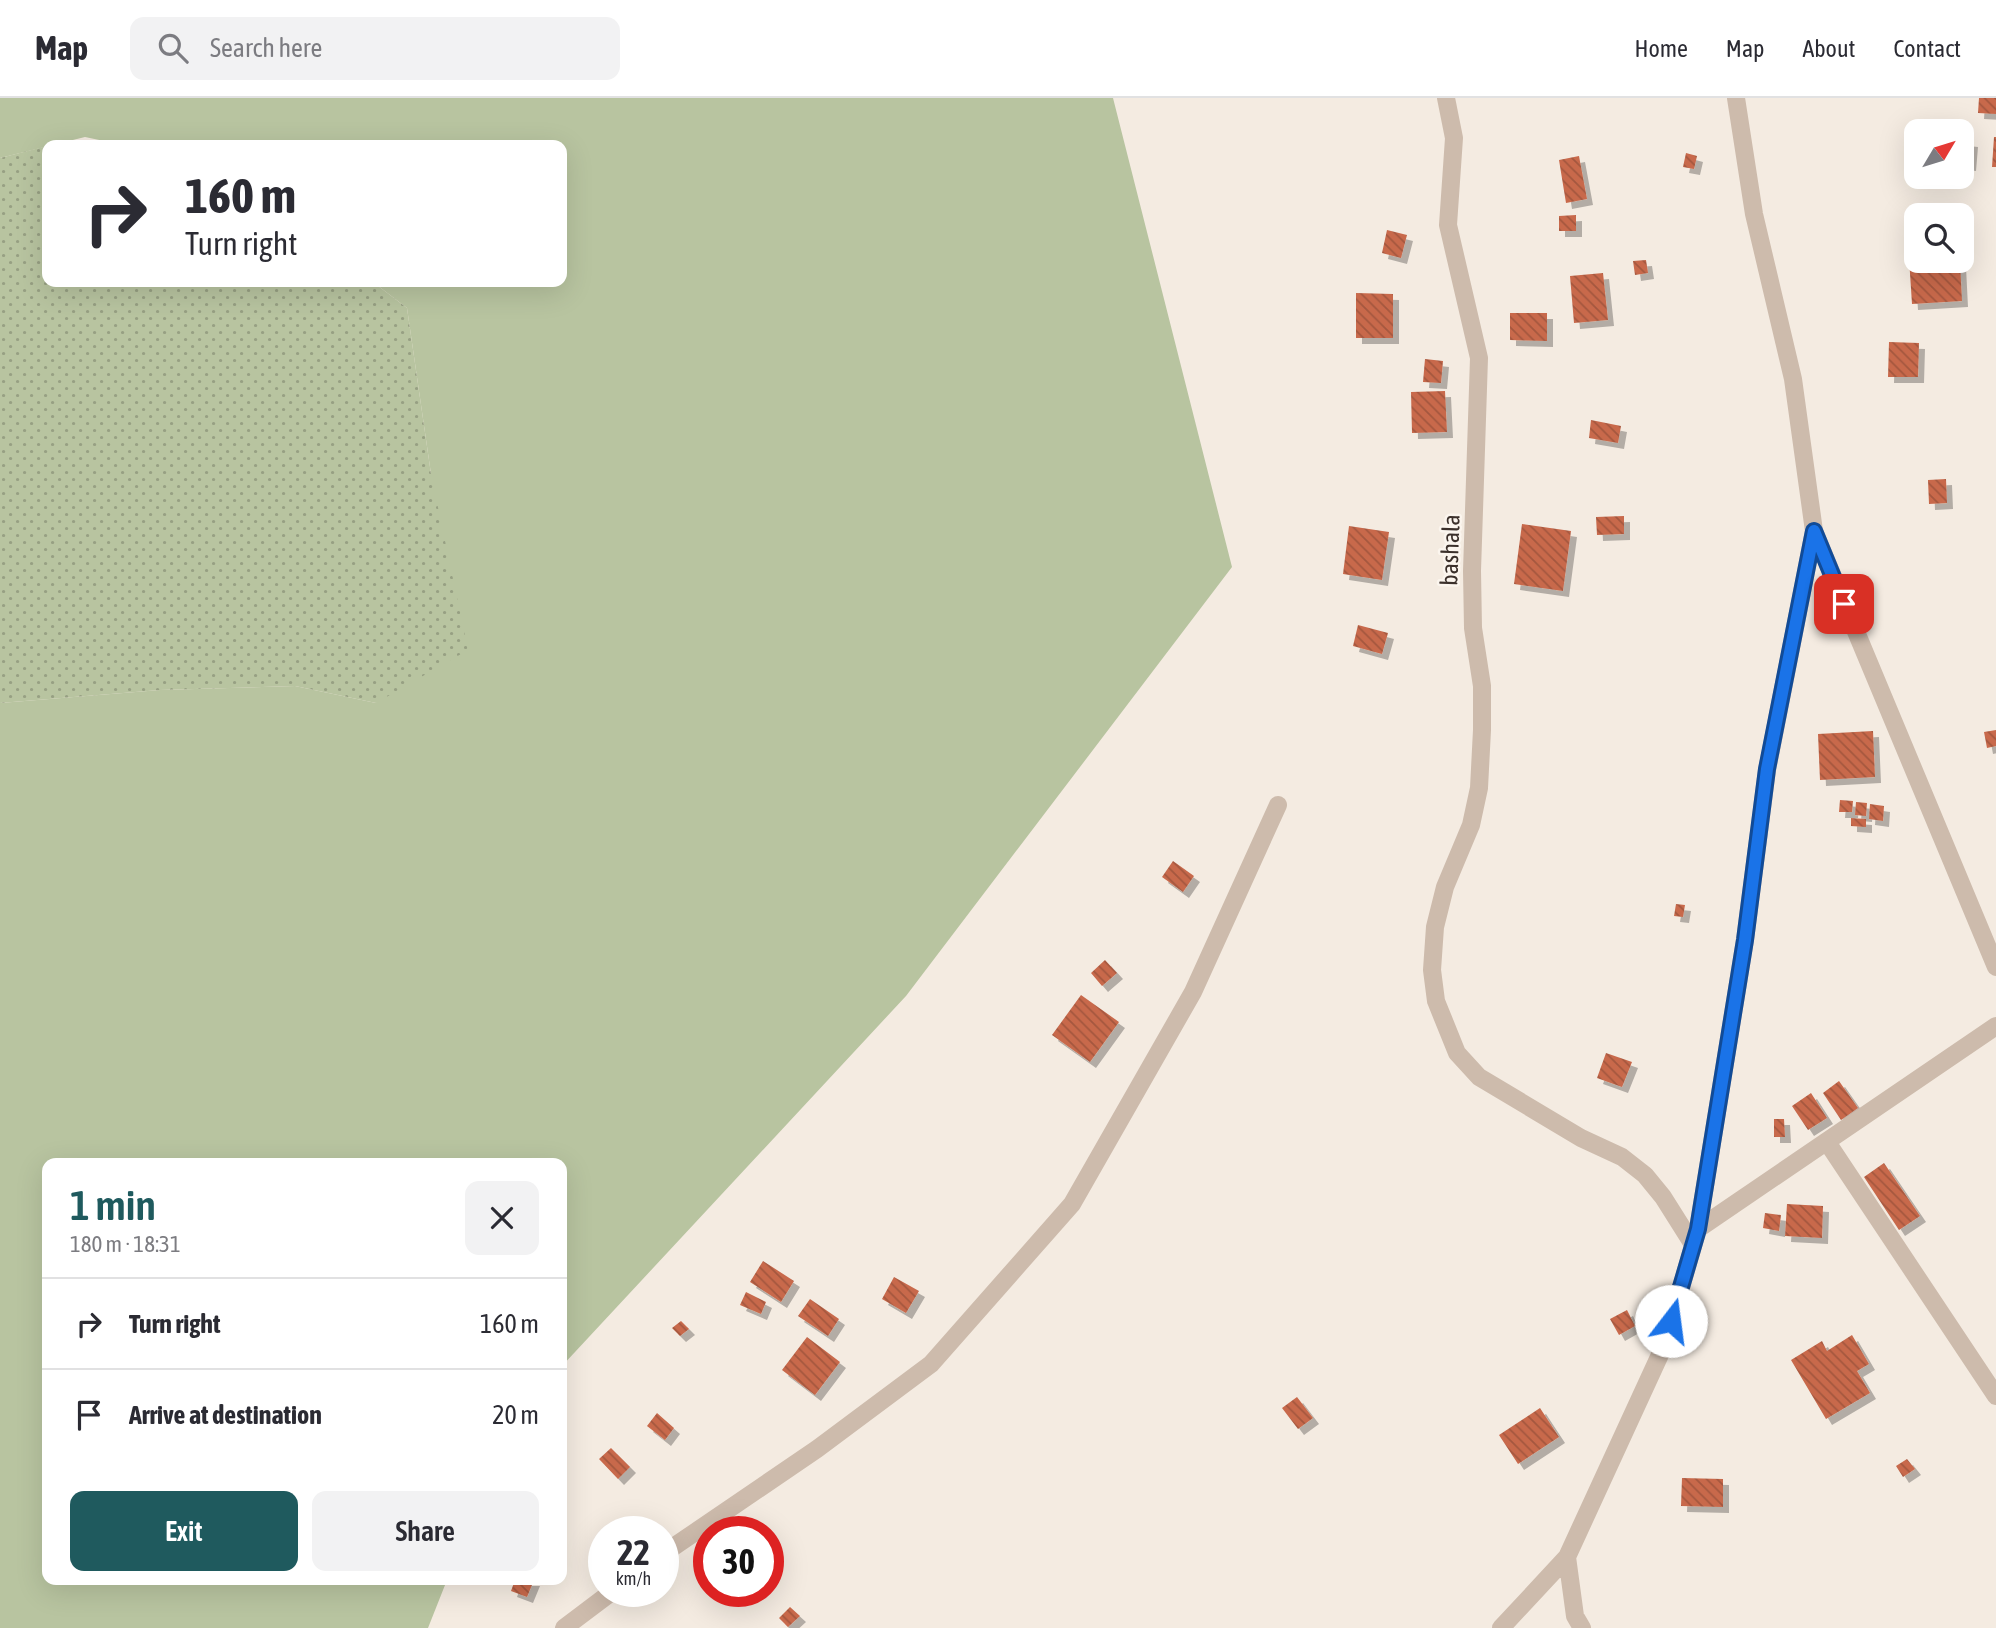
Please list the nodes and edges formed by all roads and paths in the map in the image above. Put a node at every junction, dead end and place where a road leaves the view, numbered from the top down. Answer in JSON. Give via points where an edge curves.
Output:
{"nodes":[{"id":1,"x":1446,"y":98,"type":"edge"},
{"id":2,"x":1736,"y":98,"type":"edge"},
{"id":3,"x":1814,"y":531,"type":"junction"},
{"id":4,"x":1278,"y":805,"type":"dead end"},
{"id":5,"x":1996,"y":967,"type":"edge"},
{"id":6,"x":1996,"y":1026,"type":"edge"},
{"id":7,"x":1827,"y":1142,"type":"junction"},
{"id":8,"x":1695,"y":1236,"type":"junction"},
{"id":9,"x":1996,"y":1396,"type":"edge"},
{"id":10,"x":679,"y":1543,"type":"edge"},
{"id":11,"x":1566,"y":1557,"type":"junction"},
{"id":12,"x":592,"y":1607,"type":"edge"},
{"id":13,"x":564,"y":1628,"type":"edge"},
{"id":14,"x":1501,"y":1628,"type":"edge"},
{"id":15,"x":1582,"y":1628,"type":"edge"}],
"edges":[{"from":1,"to":8,"type":"street","name":"bashala","via":[[1454,138],[1448,225],[1479,358],[1472,571],[1482,730],[1479,788],[1471,825],[1445,887],[1436,927],[1432,970],[1436,1001],[1457,1053],[1479,1077],[1629,1163],[1645,1175]]},
{"from":2,"to":3,"type":"street","via":[[1754,214],[1793,379]]},
{"from":3,"to":5,"type":"street"},
{"from":3,"to":8,"type":"street","via":[[1767,769],[1745,940]]},
{"from":4,"to":10,"type":"street","via":[[1193,992],[1072,1203],[931,1364],[817,1450]]},
{"from":6,"to":7,"type":"street"},
{"from":7,"to":8,"type":"street"},
{"from":7,"to":9,"type":"street"},
{"from":8,"to":11,"type":"street","via":[[1664,1346]]},
{"from":11,"to":14,"type":"street"},
{"from":11,"to":15,"type":"street","via":[[1575,1616]]},
{"from":12,"to":13,"type":"street"}]}
